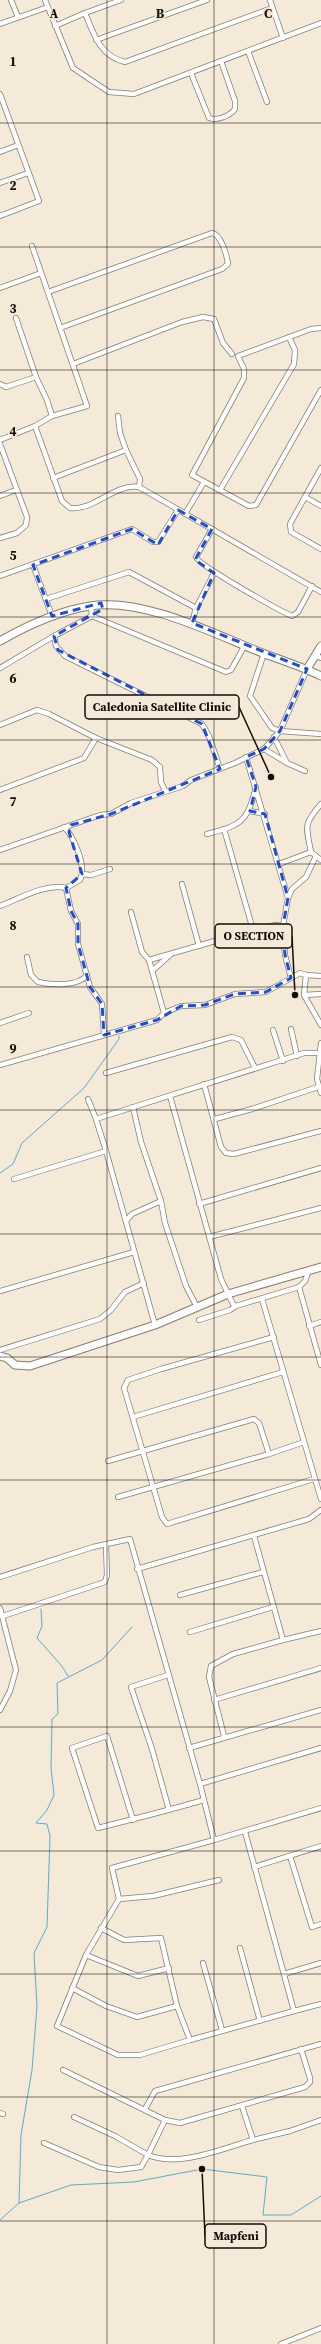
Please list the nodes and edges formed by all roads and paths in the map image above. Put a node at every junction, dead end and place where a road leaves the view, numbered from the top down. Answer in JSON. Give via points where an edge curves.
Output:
{"nodes":[{"id":1,"x":11,"y":0,"type":"edge"},
{"id":2,"x":45,"y":0,"type":"edge"},
{"id":3,"x":121,"y":0,"type":"edge"},
{"id":4,"x":207,"y":0,"type":"edge"},
{"id":5,"x":270,"y":0,"type":"edge"},
{"id":6,"x":48,"y":7,"type":"junction"},
{"id":7,"x":272,"y":8,"type":"junction"},
{"id":8,"x":85,"y":13,"type":"junction"},
{"id":9,"x":18,"y":17,"type":"junction"},
{"id":10,"x":0,"y":24,"type":"edge"},
{"id":11,"x":321,"y":24,"type":"edge"},
{"id":12,"x":55,"y":26,"type":"junction"},
{"id":13,"x":282,"y":38,"type":"junction"},
{"id":14,"x":96,"y":40,"type":"junction"},
{"id":15,"x":248,"y":51,"type":"junction"},
{"id":16,"x":221,"y":61,"type":"junction"},
{"id":17,"x":191,"y":73,"type":"junction"},
{"id":18,"x":0,"y":94,"type":"edge"},
{"id":19,"x":267,"y":102,"type":"dead end"},
{"id":20,"x":18,"y":145,"type":"junction"},
{"id":21,"x":0,"y":152,"type":"edge"},
{"id":22,"x":28,"y":173,"type":"junction"},
{"id":23,"x":0,"y":183,"type":"edge"},
{"id":24,"x":0,"y":216,"type":"edge"},
{"id":25,"x":32,"y":246,"type":"dead end"},
{"id":26,"x":41,"y":272,"type":"junction"},
{"id":27,"x":0,"y":288,"type":"edge"},
{"id":28,"x":48,"y":292,"type":"junction"},
{"id":29,"x":16,"y":318,"type":"dead end"},
{"id":30,"x":60,"y":328,"type":"junction"},
{"id":31,"x":321,"y":328,"type":"edge"},
{"id":32,"x":289,"y":337,"type":"junction"},
{"id":33,"x":232,"y":354,"type":"dead end"},
{"id":34,"x":73,"y":364,"type":"junction"},
{"id":35,"x":36,"y":378,"type":"junction"},
{"id":36,"x":0,"y":384,"type":"edge"},
{"id":37,"x":321,"y":390,"type":"edge"},
{"id":38,"x":52,"y":416,"type":"junction"},
{"id":39,"x":118,"y":416,"type":"dead end"},
{"id":40,"x":35,"y":426,"type":"junction"},
{"id":41,"x":0,"y":440,"type":"edge"},
{"id":42,"x":0,"y":444,"type":"edge"},
{"id":43,"x":126,"y":450,"type":"junction"},
{"id":44,"x":3,"y":457,"type":"edge"},
{"id":45,"x":321,"y":468,"type":"edge"},
{"id":46,"x":53,"y":478,"type":"junction"},
{"id":47,"x":204,"y":482,"type":"junction"},
{"id":48,"x":139,"y":487,"type":"junction"},
{"id":49,"x":16,"y":490,"type":"junction"},
{"id":50,"x":220,"y":490,"type":"junction"},
{"id":51,"x":0,"y":496,"type":"edge"},
{"id":52,"x":305,"y":497,"type":"junction"},
{"id":53,"x":321,"y":506,"type":"edge"},
{"id":54,"x":178,"y":510,"type":"junction"},
{"id":55,"x":185,"y":514,"type":"junction"},
{"id":56,"x":212,"y":529,"type":"junction"},
{"id":57,"x":0,"y":538,"type":"edge"},
{"id":58,"x":321,"y":549,"type":"edge"},
{"id":59,"x":33,"y":565,"type":"junction"},
{"id":60,"x":214,"y":573,"type":"junction"},
{"id":61,"x":0,"y":576,"type":"edge"},
{"id":62,"x":312,"y":586,"type":"junction"},
{"id":63,"x":321,"y":592,"type":"edge"},
{"id":64,"x":46,"y":600,"type":"junction"},
{"id":65,"x":91,"y":606,"type":"junction"},
{"id":66,"x":196,"y":608,"type":"junction"},
{"id":67,"x":52,"y":616,"type":"junction"},
{"id":68,"x":92,"y":616,"type":"junction"},
{"id":69,"x":192,"y":623,"type":"junction"},
{"id":70,"x":54,"y":636,"type":"junction"},
{"id":71,"x":0,"y":641,"type":"edge"},
{"id":72,"x":245,"y":645,"type":"junction"},
{"id":73,"x":321,"y":646,"type":"edge"},
{"id":74,"x":264,"y":653,"type":"junction"},
{"id":75,"x":318,"y":657,"type":"edge"},
{"id":76,"x":0,"y":668,"type":"edge"},
{"id":77,"x":307,"y":669,"type":"junction"},
{"id":78,"x":321,"y":676,"type":"edge"},
{"id":79,"x":0,"y":725,"type":"edge"},
{"id":80,"x":280,"y":731,"type":"junction"},
{"id":81,"x":321,"y":734,"type":"edge"},
{"id":82,"x":274,"y":737,"type":"junction"},
{"id":83,"x":96,"y":738,"type":"junction"},
{"id":84,"x":264,"y":749,"type":"junction"},
{"id":85,"x":246,"y":757,"type":"junction"},
{"id":86,"x":287,"y":763,"type":"junction"},
{"id":87,"x":220,"y":770,"type":"junction"},
{"id":88,"x":305,"y":771,"type":"dead end"},
{"id":89,"x":256,"y":787,"type":"junction"},
{"id":90,"x":0,"y":790,"type":"edge"},
{"id":91,"x":164,"y":791,"type":"junction"},
{"id":92,"x":321,"y":804,"type":"edge"},
{"id":93,"x":250,"y":811,"type":"junction"},
{"id":94,"x":265,"y":814,"type":"junction"},
{"id":95,"x":70,"y":825,"type":"junction"},
{"id":96,"x":64,"y":827,"type":"junction"},
{"id":97,"x":224,"y":829,"type":"junction"},
{"id":98,"x":69,"y":832,"type":"junction"},
{"id":99,"x":207,"y":834,"type":"dead end"},
{"id":100,"x":0,"y":850,"type":"edge"},
{"id":101,"x":311,"y":852,"type":"junction"},
{"id":102,"x":316,"y":856,"type":"junction"},
{"id":103,"x":321,"y":860,"type":"edge"},
{"id":104,"x":279,"y":864,"type":"junction"},
{"id":105,"x":110,"y":869,"type":"dead end"},
{"id":106,"x":82,"y":874,"type":"junction"},
{"id":107,"x":182,"y":884,"type":"dead end"},
{"id":108,"x":66,"y":888,"type":"junction"},
{"id":109,"x":288,"y":898,"type":"junction"},
{"id":110,"x":0,"y":906,"type":"edge"},
{"id":111,"x":131,"y":912,"type":"dead end"},
{"id":112,"x":283,"y":926,"type":"junction"},
{"id":113,"x":253,"y":930,"type":"junction"},
{"id":114,"x":199,"y":946,"type":"junction"},
{"id":115,"x":171,"y":954,"type":"junction"},
{"id":116,"x":27,"y":958,"type":"dead end"},
{"id":117,"x":149,"y":960,"type":"junction"},
{"id":118,"x":152,"y":972,"type":"junction"},
{"id":119,"x":87,"y":975,"type":"junction"},
{"id":120,"x":306,"y":975,"type":"junction"},
{"id":121,"x":321,"y":976,"type":"edge"},
{"id":122,"x":291,"y":978,"type":"junction"},
{"id":123,"x":321,"y":994,"type":"edge"},
{"id":124,"x":304,"y":995,"type":"junction"},
{"id":125,"x":29,"y":1013,"type":"dead end"},
{"id":126,"x":164,"y":1013,"type":"junction"},
{"id":127,"x":0,"y":1023,"type":"edge"},
{"id":128,"x":321,"y":1025,"type":"edge"},
{"id":129,"x":291,"y":1029,"type":"dead end"},
{"id":130,"x":273,"y":1030,"type":"dead end"},
{"id":131,"x":104,"y":1035,"type":"junction"},
{"id":132,"x":321,"y":1043,"type":"edge"},
{"id":133,"x":319,"y":1053,"type":"junction"},
{"id":134,"x":298,"y":1056,"type":"junction"},
{"id":135,"x":283,"y":1061,"type":"junction"},
{"id":136,"x":0,"y":1065,"type":"edge"},
{"id":137,"x":256,"y":1068,"type":"junction"},
{"id":138,"x":106,"y":1074,"type":"dead end"},
{"id":139,"x":204,"y":1084,"type":"junction"},
{"id":140,"x":318,"y":1087,"type":"junction"},
{"id":141,"x":321,"y":1093,"type":"edge"},
{"id":142,"x":170,"y":1096,"type":"junction"},
{"id":143,"x":88,"y":1099,"type":"dead end"},
{"id":144,"x":133,"y":1107,"type":"junction"},
{"id":145,"x":96,"y":1119,"type":"junction"},
{"id":146,"x":215,"y":1119,"type":"junction"},
{"id":147,"x":321,"y":1131,"type":"edge"},
{"id":148,"x":106,"y":1151,"type":"junction"},
{"id":149,"x":321,"y":1168,"type":"edge"},
{"id":150,"x":14,"y":1179,"type":"dead end"},
{"id":151,"x":161,"y":1201,"type":"junction"},
{"id":152,"x":199,"y":1204,"type":"junction"},
{"id":153,"x":321,"y":1208,"type":"edge"},
{"id":154,"x":126,"y":1221,"type":"junction"},
{"id":155,"x":209,"y":1237,"type":"junction"},
{"id":156,"x":134,"y":1252,"type":"junction"},
{"id":157,"x":321,"y":1267,"type":"edge"},
{"id":158,"x":309,"y":1270,"type":"junction"},
{"id":159,"x":144,"y":1283,"type":"junction"},
{"id":160,"x":299,"y":1287,"type":"junction"},
{"id":161,"x":0,"y":1291,"type":"edge"},
{"id":162,"x":228,"y":1294,"type":"junction"},
{"id":163,"x":262,"y":1299,"type":"junction"},
{"id":164,"x":236,"y":1306,"type":"junction"},
{"id":165,"x":197,"y":1307,"type":"junction"},
{"id":166,"x":199,"y":1320,"type":"dead end"},
{"id":167,"x":321,"y":1322,"type":"edge"},
{"id":168,"x":155,"y":1324,"type":"junction"},
{"id":169,"x":309,"y":1326,"type":"junction"},
{"id":170,"x":274,"y":1337,"type":"junction"},
{"id":171,"x":0,"y":1350,"type":"edge"},
{"id":172,"x":0,"y":1356,"type":"edge"},
{"id":173,"x":321,"y":1365,"type":"edge"},
{"id":174,"x":283,"y":1372,"type":"junction"},
{"id":175,"x":133,"y":1417,"type":"junction"},
{"id":176,"x":304,"y":1442,"type":"junction"},
{"id":177,"x":143,"y":1451,"type":"junction"},
{"id":178,"x":268,"y":1454,"type":"junction"},
{"id":179,"x":108,"y":1461,"type":"dead end"},
{"id":180,"x":314,"y":1479,"type":"junction"},
{"id":181,"x":154,"y":1488,"type":"junction"},
{"id":182,"x":118,"y":1497,"type":"dead end"},
{"id":183,"x":321,"y":1499,"type":"edge"},
{"id":184,"x":321,"y":1510,"type":"edge"},
{"id":185,"x":254,"y":1536,"type":"junction"},
{"id":186,"x":106,"y":1545,"type":"junction"},
{"id":187,"x":137,"y":1569,"type":"junction"},
{"id":188,"x":263,"y":1572,"type":"junction"},
{"id":189,"x":0,"y":1576,"type":"edge"},
{"id":190,"x":180,"y":1595,"type":"dead end"},
{"id":191,"x":273,"y":1607,"type":"junction"},
{"id":192,"x":0,"y":1608,"type":"edge"},
{"id":193,"x":3,"y":1616,"type":"junction"},
{"id":194,"x":321,"y":1631,"type":"edge"},
{"id":195,"x":190,"y":1632,"type":"dead end"},
{"id":196,"x":283,"y":1640,"type":"junction"},
{"id":197,"x":321,"y":1668,"type":"edge"},
{"id":198,"x":168,"y":1676,"type":"junction"},
{"id":199,"x":214,"y":1700,"type":"junction"},
{"id":200,"x":0,"y":1710,"type":"edge"},
{"id":201,"x":321,"y":1710,"type":"edge"},
{"id":202,"x":224,"y":1736,"type":"junction"},
{"id":203,"x":189,"y":1748,"type":"junction"},
{"id":204,"x":321,"y":1748,"type":"edge"},
{"id":205,"x":200,"y":1784,"type":"junction"},
{"id":206,"x":204,"y":1800,"type":"junction"},
{"id":207,"x":321,"y":1808,"type":"edge"},
{"id":208,"x":169,"y":1810,"type":"junction"},
{"id":209,"x":133,"y":1820,"type":"junction"},
{"id":210,"x":244,"y":1832,"type":"junction"},
{"id":211,"x":214,"y":1840,"type":"junction"},
{"id":212,"x":321,"y":1846,"type":"edge"},
{"id":213,"x":290,"y":1856,"type":"junction"},
{"id":214,"x":254,"y":1867,"type":"junction"},
{"id":215,"x":219,"y":1880,"type":"dead end"},
{"id":216,"x":118,"y":1899,"type":"junction"},
{"id":217,"x":321,"y":1924,"type":"edge"},
{"id":218,"x":101,"y":1928,"type":"junction"},
{"id":219,"x":240,"y":1948,"type":"dead end"},
{"id":220,"x":86,"y":1955,"type":"junction"},
{"id":221,"x":321,"y":1963,"type":"edge"},
{"id":222,"x":203,"y":1964,"type":"dead end"},
{"id":223,"x":169,"y":1968,"type":"junction"},
{"id":224,"x":284,"y":1974,"type":"junction"},
{"id":225,"x":72,"y":1988,"type":"junction"},
{"id":226,"x":321,"y":2004,"type":"edge"},
{"id":227,"x":177,"y":2006,"type":"junction"},
{"id":228,"x":294,"y":2011,"type":"junction"},
{"id":229,"x":260,"y":2021,"type":"junction"},
{"id":230,"x":222,"y":2030,"type":"junction"},
{"id":231,"x":190,"y":2040,"type":"junction"},
{"id":232,"x":321,"y":2044,"type":"edge"},
{"id":233,"x":301,"y":2049,"type":"junction"},
{"id":234,"x":63,"y":2070,"type":"dead end"},
{"id":235,"x":242,"y":2106,"type":"junction"},
{"id":236,"x":145,"y":2109,"type":"junction"},
{"id":237,"x":74,"y":2117,"type":"dead end"},
{"id":238,"x":165,"y":2120,"type":"junction"},
{"id":239,"x":321,"y":2120,"type":"edge"},
{"id":240,"x":253,"y":2140,"type":"junction"},
{"id":241,"x":44,"y":2142,"type":"dead end"},
{"id":242,"x":148,"y":2155,"type":"junction"},
{"id":243,"x":321,"y":2328,"type":"edge"},
{"id":244,"x":281,"y":2344,"type":"edge"}],
"edges":[{"from":1,"to":9,"type":"street"},
{"from":2,"to":6,"type":"street"},
{"from":3,"to":8,"type":"street"},
{"from":4,"to":14,"type":"street"},
{"from":5,"to":7,"type":"street"},
{"from":6,"to":9,"type":"street"},
{"from":6,"to":12,"type":"street"},
{"from":7,"to":13,"type":"street"},
{"from":7,"to":14,"type":"street","via":[[125,62],[115,60],[104,52]]},
{"from":8,"to":12,"type":"street"},
{"from":8,"to":14,"type":"street"},
{"from":9,"to":10,"type":"street"},
{"from":11,"to":13,"type":"street"},
{"from":12,"to":17,"type":"street","via":[[73,68],[109,92],[134,94]]},
{"from":13,"to":15,"type":"street"},
{"from":15,"to":16,"type":"street"},
{"from":15,"to":19,"type":"street"},
{"from":16,"to":17,"type":"street"},
{"from":16,"to":17,"type":"street","via":[[235,101],[232,113],[217,119],[209,118]]},
{"from":18,"to":20,"type":"street"},
{"from":20,"to":21,"type":"street"},
{"from":20,"to":22,"type":"street"},
{"from":22,"to":23,"type":"street"},
{"from":22,"to":24,"type":"street","via":[[39,201]]},
{"from":25,"to":26,"type":"street"},
{"from":26,"to":27,"type":"street"},
{"from":26,"to":28,"type":"street"},
{"from":28,"to":30,"type":"street"},
{"from":28,"to":30,"type":"street","via":[[212,233],[218,236],[227,258],[228,264],[222,269]]},
{"from":29,"to":35,"type":"street"},
{"from":30,"to":34,"type":"street"},
{"from":31,"to":32,"type":"street","via":[[310,329]]},
{"from":32,"to":47,"type":"street","via":[[238,356],[244,369],[244,378],[192,475]]},
{"from":32,"to":50,"type":"street","via":[[295,350],[294,364]]},
{"from":33,"to":34,"type":"street","via":[[223,343],[214,320],[203,317],[182,322]]},
{"from":34,"to":38,"type":"street","via":[[87,406]]},
{"from":35,"to":36,"type":"street","via":[[6,388]]},
{"from":35,"to":38,"type":"street"},
{"from":37,"to":50,"type":"street","via":[[256,505],[250,506]]},
{"from":38,"to":40,"type":"street"},
{"from":39,"to":43,"type":"street"},
{"from":40,"to":41,"type":"street"},
{"from":40,"to":46,"type":"street"},
{"from":42,"to":44,"type":"street"},
{"from":43,"to":46,"type":"street"},
{"from":43,"to":48,"type":"street","via":[[140,479]]},
{"from":44,"to":49,"type":"street"},
{"from":45,"to":52,"type":"street"},
{"from":46,"to":48,"type":"street","via":[[62,501],[72,509],[129,486]]},
{"from":47,"to":50,"type":"street"},
{"from":47,"to":55,"type":"street"},
{"from":48,"to":54,"type":"street"},
{"from":49,"to":51,"type":"street"},
{"from":49,"to":57,"type":"street","via":[[27,517],[26,526],[18,533]]},
{"from":52,"to":53,"type":"street"},
{"from":52,"to":58,"type":"street","via":[[290,524],[291,532]]},
{"from":54,"to":55,"type":"street"},
{"from":54,"to":59,"type":"street","via":[[158,542],[132,529]]},
{"from":55,"to":56,"type":"street"},
{"from":56,"to":60,"type":"street","via":[[196,558],[199,564]]},
{"from":56,"to":62,"type":"street"},
{"from":59,"to":61,"type":"street"},
{"from":59,"to":64,"type":"street"},
{"from":60,"to":62,"type":"street","via":[[292,616],[296,615]]},
{"from":60,"to":66,"type":"street"},
{"from":62,"to":63,"type":"street"},
{"from":64,"to":66,"type":"street","via":[[129,572]]},
{"from":64,"to":67,"type":"street"},
{"from":65,"to":67,"type":"street"},
{"from":65,"to":68,"type":"street"},
{"from":65,"to":69,"type":"street","via":[[150,611]]},
{"from":66,"to":69,"type":"street"},
{"from":67,"to":71,"type":"street","via":[[30,624]]},
{"from":68,"to":70,"type":"street"},
{"from":68,"to":72,"type":"street","via":[[226,672],[231,670]]},
{"from":69,"to":72,"type":"street"},
{"from":70,"to":76,"type":"street"},
{"from":70,"to":87,"type":"street","via":[[56,646],[65,656],[202,724],[210,736]]},
{"from":72,"to":74,"type":"street"},
{"from":73,"to":75,"type":"street"},
{"from":74,"to":77,"type":"street"},
{"from":74,"to":80,"type":"street","via":[[250,696],[272,728]]},
{"from":75,"to":77,"type":"street"},
{"from":77,"to":78,"type":"street"},
{"from":77,"to":80,"type":"street"},
{"from":79,"to":83,"type":"street","via":[[37,710]]},
{"from":80,"to":81,"type":"street"},
{"from":80,"to":82,"type":"street"},
{"from":82,"to":84,"type":"street"},
{"from":82,"to":86,"type":"street"},
{"from":83,"to":90,"type":"street","via":[[84,758]]},
{"from":83,"to":91,"type":"street","via":[[152,760],[160,767]]},
{"from":84,"to":85,"type":"street"},
{"from":84,"to":86,"type":"street"},
{"from":85,"to":87,"type":"street"},
{"from":85,"to":89,"type":"street"},
{"from":86,"to":88,"type":"street"},
{"from":87,"to":91,"type":"street"},
{"from":89,"to":93,"type":"street"},
{"from":89,"to":94,"type":"street"},
{"from":91,"to":95,"type":"street","via":[[131,803],[111,814]]},
{"from":92,"to":101,"type":"street","via":[[308,819]]},
{"from":93,"to":94,"type":"street"},
{"from":93,"to":97,"type":"street","via":[[245,818]]},
{"from":94,"to":104,"type":"street"},
{"from":95,"to":96,"type":"street"},
{"from":95,"to":98,"type":"street"},
{"from":96,"to":98,"type":"street"},
{"from":96,"to":100,"type":"street"},
{"from":97,"to":99,"type":"street"},
{"from":97,"to":113,"type":"street"},
{"from":98,"to":106,"type":"street","via":[[83,868]]},
{"from":101,"to":102,"type":"street"},
{"from":101,"to":104,"type":"street"},
{"from":102,"to":103,"type":"street"},
{"from":102,"to":109,"type":"street","via":[[306,877],[292,889]]},
{"from":104,"to":109,"type":"street"},
{"from":105,"to":106,"type":"street","via":[[91,875]]},
{"from":106,"to":108,"type":"street","via":[[80,880]]},
{"from":107,"to":114,"type":"street"},
{"from":108,"to":110,"type":"street","via":[[61,886],[37,892]]},
{"from":108,"to":119,"type":"street","via":[[71,911],[78,924],[78,944]]},
{"from":109,"to":112,"type":"street"},
{"from":111,"to":117,"type":"street","via":[[142,952]]},
{"from":112,"to":113,"type":"street"},
{"from":112,"to":122,"type":"street","via":[[285,955]]},
{"from":113,"to":114,"type":"street"},
{"from":114,"to":115,"type":"street"},
{"from":115,"to":117,"type":"street"},
{"from":115,"to":118,"type":"street"},
{"from":116,"to":119,"type":"street","via":[[31,975],[38,982],[63,984],[83,980]]},
{"from":117,"to":118,"type":"street"},
{"from":118,"to":126,"type":"street"},
{"from":119,"to":131,"type":"street","via":[[90,988],[102,1004]]},
{"from":120,"to":121,"type":"street"},
{"from":120,"to":122,"type":"street","via":[[300,973]]},
{"from":120,"to":124,"type":"street"},
{"from":122,"to":126,"type":"street","via":[[266,992],[235,994],[205,1005],[180,1006]]},
{"from":123,"to":124,"type":"street"},
{"from":124,"to":128,"type":"street"},
{"from":125,"to":127,"type":"street"},
{"from":126,"to":131,"type":"street","via":[[157,1020]]},
{"from":129,"to":134,"type":"street"},
{"from":130,"to":135,"type":"street"},
{"from":131,"to":136,"type":"street"},
{"from":132,"to":133,"type":"street"},
{"from":133,"to":134,"type":"street","via":[[304,1053]]},
{"from":133,"to":140,"type":"street"},
{"from":134,"to":135,"type":"street"},
{"from":135,"to":137,"type":"street"},
{"from":137,"to":138,"type":"street","via":[[241,1040],[232,1037]]},
{"from":137,"to":139,"type":"street"},
{"from":139,"to":142,"type":"street"},
{"from":139,"to":146,"type":"street"},
{"from":140,"to":141,"type":"street"},
{"from":140,"to":146,"type":"street"},
{"from":142,"to":144,"type":"street"},
{"from":142,"to":152,"type":"street"},
{"from":143,"to":145,"type":"street"},
{"from":144,"to":145,"type":"street"},
{"from":144,"to":151,"type":"street","via":[[141,1142]]},
{"from":145,"to":148,"type":"street"},
{"from":146,"to":147,"type":"street","via":[[221,1147],[229,1154]]},
{"from":148,"to":150,"type":"street"},
{"from":148,"to":154,"type":"street"},
{"from":149,"to":152,"type":"street"},
{"from":151,"to":154,"type":"street","via":[[132,1214]]},
{"from":151,"to":165,"type":"street","via":[[165,1223],[186,1286]]},
{"from":152,"to":155,"type":"street"},
{"from":153,"to":155,"type":"street"},
{"from":154,"to":156,"type":"street"},
{"from":155,"to":162,"type":"street"},
{"from":156,"to":159,"type":"street"},
{"from":156,"to":161,"type":"street"},
{"from":157,"to":158,"type":"street"},
{"from":158,"to":160,"type":"street","via":[[305,1281]]},
{"from":158,"to":162,"type":"street"},
{"from":159,"to":168,"type":"street"},
{"from":159,"to":171,"type":"street","via":[[125,1292],[100,1319]]},
{"from":160,"to":163,"type":"street"},
{"from":160,"to":169,"type":"street"},
{"from":162,"to":164,"type":"street"},
{"from":162,"to":165,"type":"street"},
{"from":163,"to":164,"type":"street"},
{"from":163,"to":170,"type":"street"},
{"from":164,"to":166,"type":"street"},
{"from":165,"to":168,"type":"street"},
{"from":167,"to":169,"type":"street"},
{"from":168,"to":172,"type":"street","via":[[30,1366],[15,1365]]},
{"from":169,"to":173,"type":"street"},
{"from":170,"to":174,"type":"street"},
{"from":170,"to":175,"type":"street","via":[[128,1380],[124,1388]]},
{"from":174,"to":175,"type":"street"},
{"from":174,"to":176,"type":"street"},
{"from":175,"to":177,"type":"street"},
{"from":176,"to":178,"type":"street"},
{"from":176,"to":180,"type":"street"},
{"from":177,"to":178,"type":"street","via":[[254,1419],[259,1423]]},
{"from":177,"to":179,"type":"street"},
{"from":177,"to":181,"type":"street"},
{"from":178,"to":181,"type":"street"},
{"from":180,"to":181,"type":"street","via":[[169,1524],[162,1517]]},
{"from":180,"to":183,"type":"street"},
{"from":181,"to":182,"type":"street"},
{"from":184,"to":185,"type":"street","via":[[309,1518]]},
{"from":185,"to":187,"type":"street"},
{"from":185,"to":188,"type":"street"},
{"from":186,"to":187,"type":"street","via":[[130,1539]]},
{"from":186,"to":189,"type":"street"},
{"from":186,"to":193,"type":"street","via":[[105,1582]]},
{"from":187,"to":198,"type":"street"},
{"from":188,"to":190,"type":"street"},
{"from":188,"to":191,"type":"street"},
{"from":191,"to":195,"type":"street"},
{"from":191,"to":196,"type":"street"},
{"from":192,"to":193,"type":"street"},
{"from":193,"to":200,"type":"street","via":[[16,1670]]},
{"from":194,"to":196,"type":"street"},
{"from":196,"to":199,"type":"street","via":[[233,1654],[211,1666],[209,1677]]},
{"from":197,"to":199,"type":"street"},
{"from":198,"to":203,"type":"street"},
{"from":198,"to":208,"type":"street","via":[[131,1688]]},
{"from":199,"to":202,"type":"street"},
{"from":201,"to":202,"type":"street"},
{"from":202,"to":203,"type":"street"},
{"from":203,"to":205,"type":"street"},
{"from":204,"to":205,"type":"street"},
{"from":205,"to":206,"type":"street"},
{"from":206,"to":208,"type":"street"},
{"from":206,"to":211,"type":"street"},
{"from":207,"to":210,"type":"street"},
{"from":208,"to":209,"type":"street"},
{"from":209,"to":209,"type":"street","via":[[98,1828],[72,1748],[106,1736]]},
{"from":210,"to":211,"type":"street"},
{"from":210,"to":214,"type":"street"},
{"from":211,"to":216,"type":"street","via":[[112,1868]]},
{"from":212,"to":213,"type":"street"},
{"from":213,"to":214,"type":"street"},
{"from":213,"to":217,"type":"street","via":[[312,1927]]},
{"from":214,"to":224,"type":"street"},
{"from":215,"to":216,"type":"street","via":[[153,1896]]},
{"from":216,"to":218,"type":"street"},
{"from":218,"to":220,"type":"street"},
{"from":218,"to":223,"type":"street","via":[[124,1940],[161,1938]]},
{"from":219,"to":229,"type":"street"},
{"from":220,"to":223,"type":"street","via":[[138,1976]]},
{"from":220,"to":225,"type":"street"},
{"from":221,"to":224,"type":"street"},
{"from":222,"to":230,"type":"street"},
{"from":223,"to":227,"type":"street"},
{"from":224,"to":228,"type":"street"},
{"from":225,"to":227,"type":"street","via":[[106,2006],[137,2017]]},
{"from":225,"to":231,"type":"street","via":[[57,2026],[118,2055],[140,2055]]},
{"from":226,"to":228,"type":"street"},
{"from":227,"to":231,"type":"street"},
{"from":228,"to":229,"type":"street"},
{"from":229,"to":230,"type":"street"},
{"from":230,"to":231,"type":"street"},
{"from":232,"to":233,"type":"street"},
{"from":233,"to":235,"type":"street","via":[[310,2078],[308,2085]]},
{"from":233,"to":236,"type":"street","via":[[155,2091]]},
{"from":234,"to":236,"type":"street"},
{"from":235,"to":238,"type":"street","via":[[180,2123]]},
{"from":235,"to":240,"type":"street"},
{"from":236,"to":238,"type":"street"},
{"from":237,"to":242,"type":"street"},
{"from":238,"to":242,"type":"street"},
{"from":239,"to":240,"type":"street"},
{"from":240,"to":242,"type":"street","via":[[217,2153],[193,2157],[155,2158]]},
{"from":241,"to":242,"type":"street","via":[[99,2167],[118,2170],[141,2167]]},
{"from":243,"to":244,"type":"street"}]}
